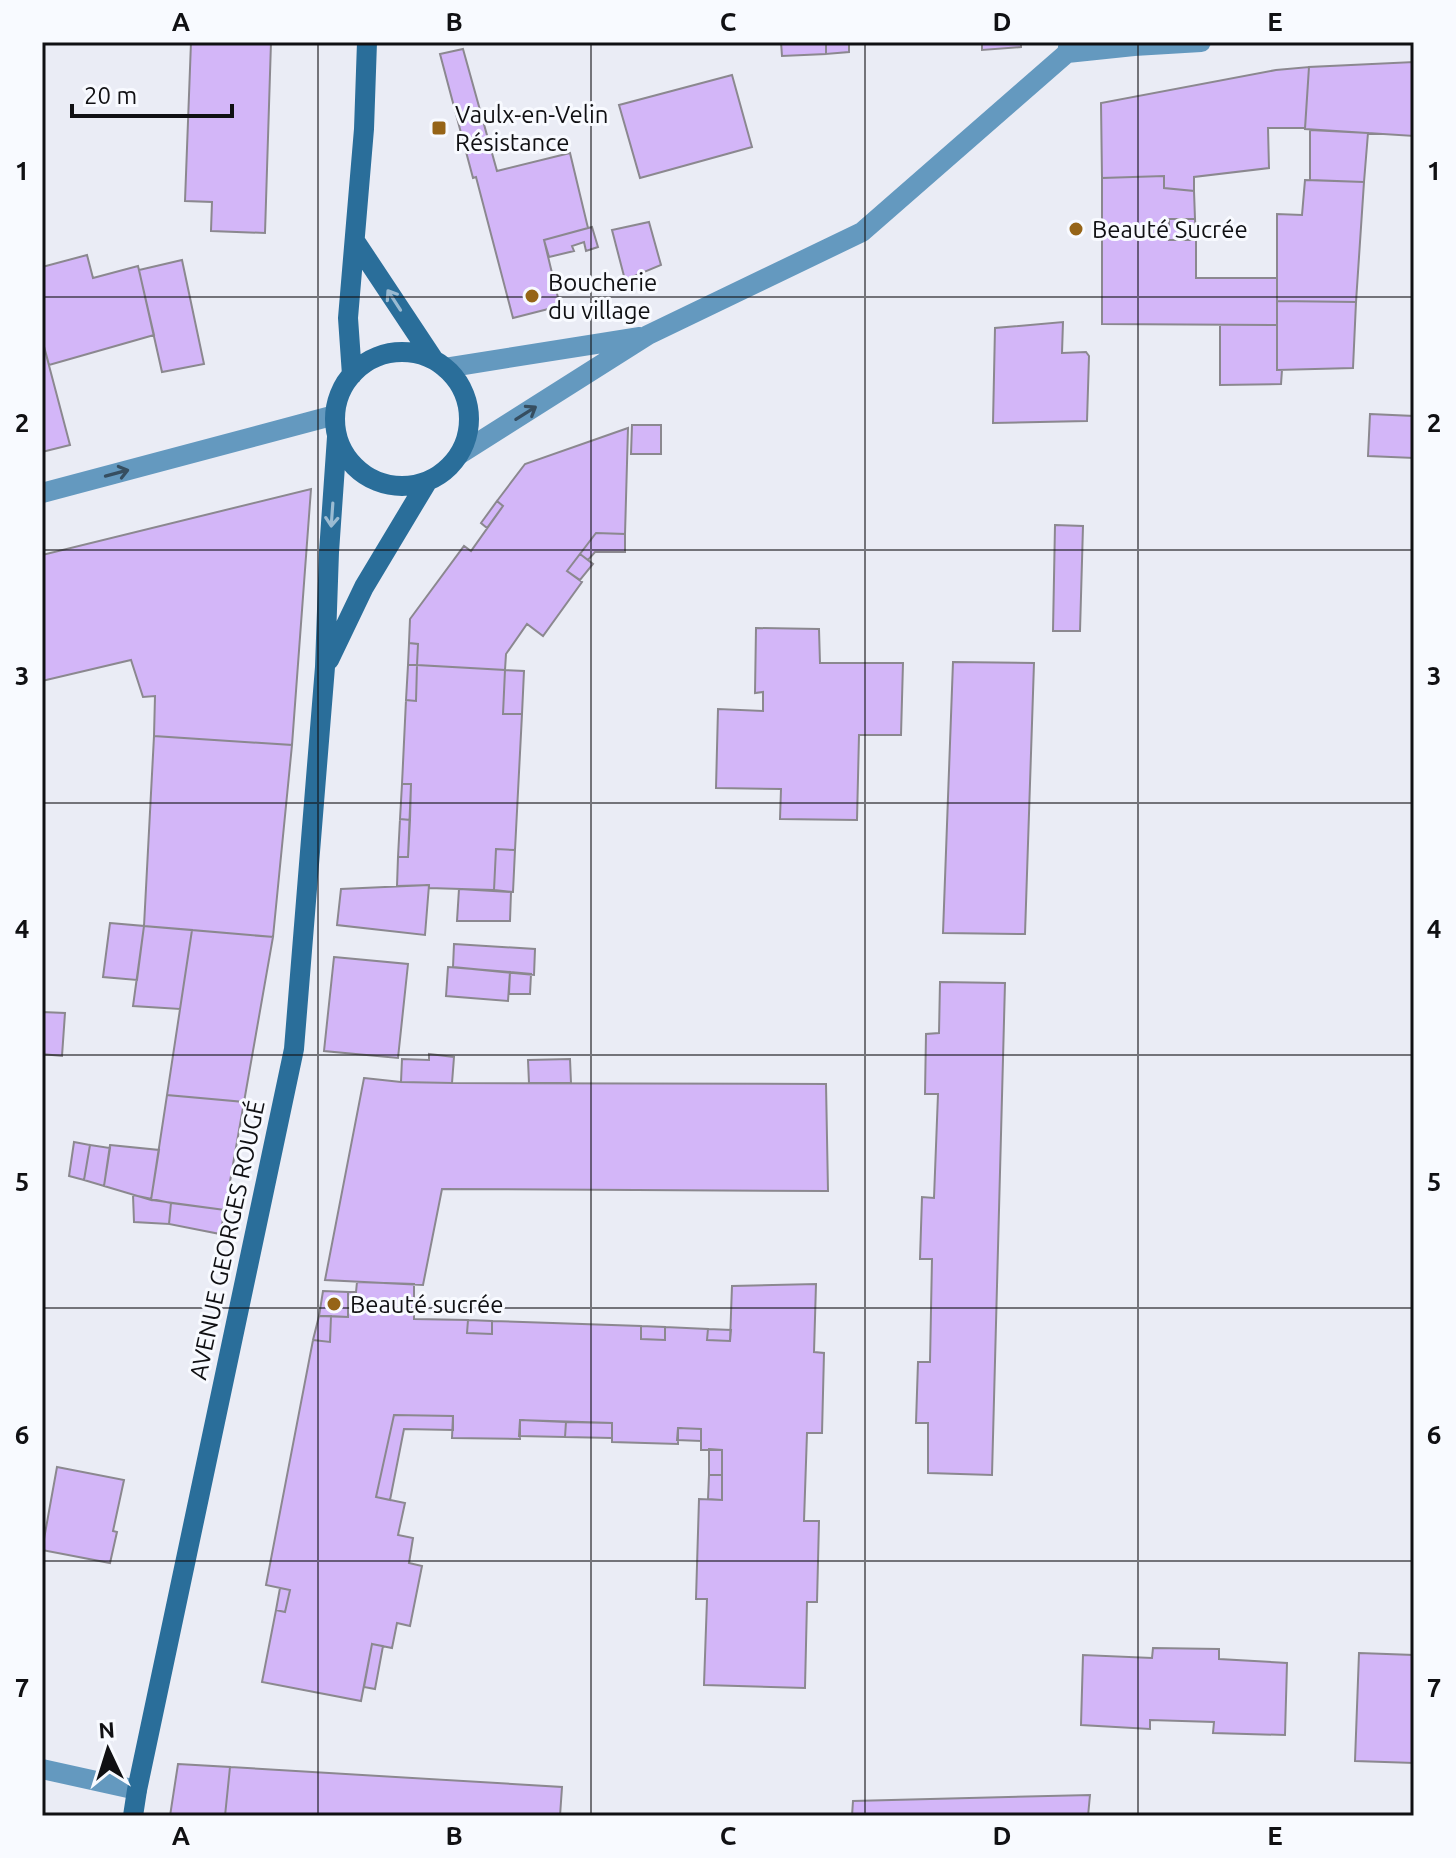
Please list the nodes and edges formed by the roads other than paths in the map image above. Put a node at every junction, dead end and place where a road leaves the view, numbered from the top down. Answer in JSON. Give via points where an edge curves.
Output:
{"nodes":[{"id":1,"x":367,"y":42,"type":"edge"},
{"id":2,"x":1201,"y":42,"type":"edge"},
{"id":3,"x":1068,"y":48,"type":"edge"},
{"id":4,"x":355,"y":241,"type":"junction"},
{"id":5,"x":648,"y":335,"type":"junction"},
{"id":6,"x":440,"y":364,"type":"junction"},
{"id":7,"x":352,"y":375,"type":"junction"},
{"id":8,"x":335,"y":415,"type":"junction"},
{"id":9,"x":337,"y":437,"type":"junction"},
{"id":10,"x":460,"y":454,"type":"junction"},
{"id":11,"x":427,"y":482,"type":"junction"},
{"id":12,"x":42,"y":493,"type":"edge"},
{"id":13,"x":325,"y":667,"type":"junction"},
{"id":14,"x":42,"y":1769,"type":"edge"},
{"id":15,"x":137,"y":1790,"type":"junction"},
{"id":16,"x":133,"y":1816,"type":"edge"}],
"edges":[{"from":1,"to":4,"type":"street"},
{"from":2,"to":3,"type":"street"},
{"from":3,"to":5,"type":"street","via":[[862,232]]},
{"from":6,"to":4,"type":"street","one_way":true},
{"from":4,"to":7,"type":"street","via":[[348,318]]},
{"from":5,"to":6,"type":"street"},
{"from":10,"to":5,"type":"street","one_way":true},
{"from":6,"to":7,"type":"street","via":[[412,353],[390,353]]},
{"from":6,"to":10,"type":"street","via":[[456,378],[469,412]]},
{"from":7,"to":8,"type":"street","via":[[340,393]]},
{"from":8,"to":9,"type":"street"},
{"from":12,"to":8,"type":"street","one_way":true},
{"from":9,"to":11,"type":"street","via":[[363,473],[404,486]]},
{"from":9,"to":13,"type":"street","name":"AVENUE GEORGES ROUGÉ","one_way":true},
{"from":10,"to":11,"type":"street"},
{"from":11,"to":13,"type":"street","name":"AVENUE GEORGES ROUGÉ","via":[[364,587]]},
{"from":13,"to":15,"type":"street","name":"AVENUE GEORGES ROUGÉ","via":[[294,1049]]},
{"from":14,"to":15,"type":"street"},
{"from":15,"to":16,"type":"street","name":"AVENUE GEORGES ROUGÉ"}]}
